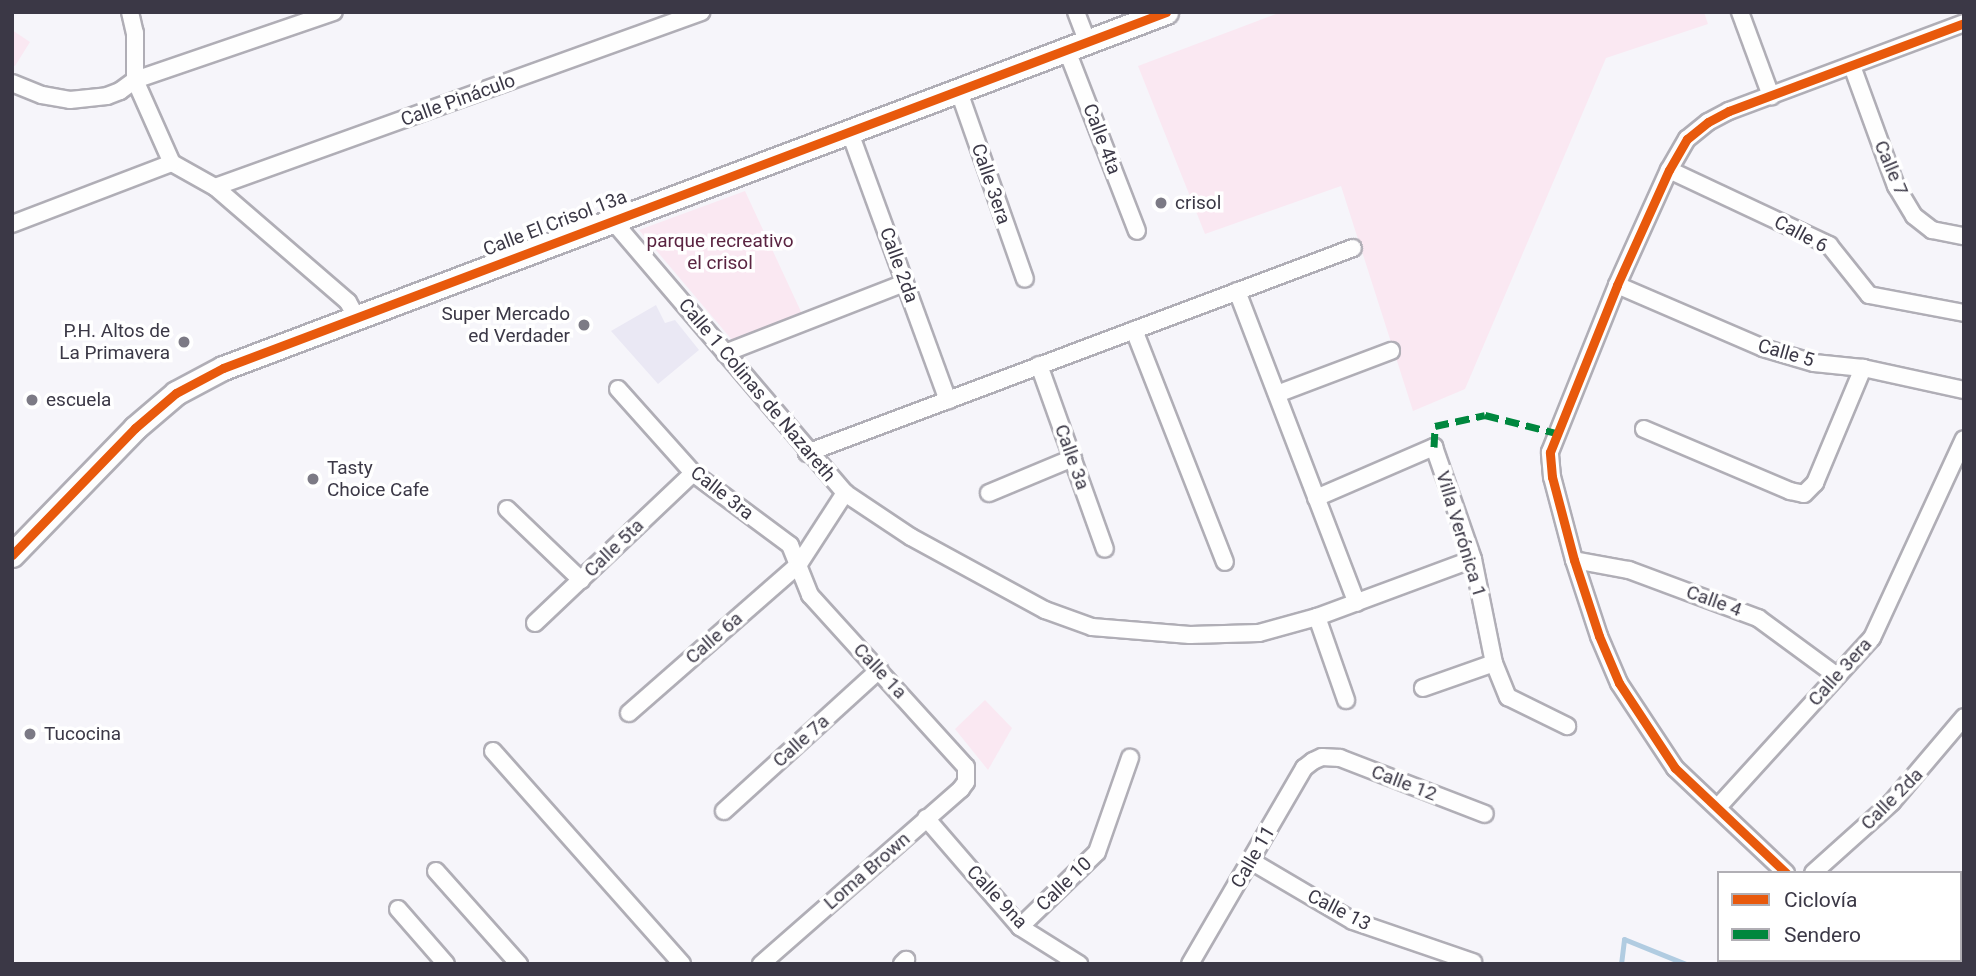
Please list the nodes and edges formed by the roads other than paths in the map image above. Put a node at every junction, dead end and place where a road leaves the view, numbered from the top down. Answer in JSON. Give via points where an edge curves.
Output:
{"nodes":[{"id":1,"x":130,"y":12,"type":"edge"},
{"id":2,"x":334,"y":12,"type":"edge"},
{"id":3,"x":701,"y":12,"type":"edge"},
{"id":4,"x":1076,"y":12,"type":"edge"},
{"id":5,"x":1166,"y":12,"type":"edge"},
{"id":6,"x":1740,"y":12,"type":"edge"},
{"id":7,"x":1964,"y":24,"type":"edge"},
{"id":8,"x":1077,"y":45,"type":"junction"},
{"id":9,"x":1852,"y":66,"type":"junction"},
{"id":10,"x":135,"y":80,"type":"junction"},
{"id":11,"x":12,"y":83,"type":"edge"},
{"id":12,"x":958,"y":89,"type":"junction"},
{"id":13,"x":1771,"y":96,"type":"junction"},
{"id":14,"x":849,"y":130,"type":"junction"},
{"id":15,"x":172,"y":163,"type":"junction"},
{"id":16,"x":1669,"y":170,"type":"junction"},
{"id":17,"x":215,"y":187,"type":"junction"},
{"id":18,"x":612,"y":220,"type":"junction"},
{"id":19,"x":12,"y":224,"type":"edge"},
{"id":20,"x":1137,"y":231,"type":"dead end"},
{"id":21,"x":1964,"y":236,"type":"edge"},
{"id":22,"x":1353,"y":248,"type":"dead end"},
{"id":23,"x":1025,"y":279,"type":"dead end"},
{"id":24,"x":905,"y":283,"type":"junction"},
{"id":25,"x":1618,"y":285,"type":"junction"},
{"id":26,"x":1237,"y":291,"type":"junction"},
{"id":27,"x":1964,"y":313,"type":"edge"},
{"id":28,"x":358,"y":318,"type":"junction"},
{"id":29,"x":1134,"y":330,"type":"junction"},
{"id":30,"x":1391,"y":351,"type":"dead end"},
{"id":31,"x":725,"y":354,"type":"junction"},
{"id":32,"x":1039,"y":365,"type":"junction"},
{"id":33,"x":1863,"y":368,"type":"junction"},
{"id":34,"x":618,"y":389,"type":"dead end"},
{"id":35,"x":1964,"y":390,"type":"edge"},
{"id":36,"x":1277,"y":394,"type":"junction"},
{"id":37,"x":948,"y":400,"type":"junction"},
{"id":38,"x":1644,"y":429,"type":"dead end"},
{"id":39,"x":1964,"y":439,"type":"edge"},
{"id":40,"x":807,"y":453,"type":"junction"},
{"id":41,"x":1073,"y":458,"type":"junction"},
{"id":42,"x":693,"y":473,"type":"junction"},
{"id":43,"x":845,"y":493,"type":"junction"},
{"id":44,"x":989,"y":493,"type":"dead end"},
{"id":45,"x":1316,"y":498,"type":"junction"},
{"id":46,"x":506,"y":509,"type":"dead end"},
{"id":47,"x":1105,"y":549,"type":"dead end"},
{"id":48,"x":12,"y":555,"type":"edge"},
{"id":49,"x":1473,"y":559,"type":"junction"},
{"id":50,"x":1574,"y":559,"type":"junction"},
{"id":51,"x":1226,"y":562,"type":"dead end"},
{"id":52,"x":799,"y":564,"type":"junction"},
{"id":53,"x":581,"y":580,"type":"junction"},
{"id":54,"x":1357,"y":603,"type":"junction"},
{"id":55,"x":1317,"y":617,"type":"junction"},
{"id":56,"x":535,"y":623,"type":"dead end"},
{"id":57,"x":1494,"y":663,"type":"junction"},
{"id":58,"x":879,"y":670,"type":"junction"},
{"id":59,"x":1837,"y":676,"type":"junction"},
{"id":60,"x":1423,"y":688,"type":"dead end"},
{"id":61,"x":1346,"y":700,"type":"dead end"},
{"id":62,"x":629,"y":713,"type":"dead end"},
{"id":63,"x":1964,"y":718,"type":"edge"},
{"id":64,"x":1567,"y":726,"type":"dead end"},
{"id":65,"x":492,"y":751,"type":"dead end"},
{"id":66,"x":1322,"y":757,"type":"joint"},
{"id":67,"x":1130,"y":758,"type":"dead end"},
{"id":68,"x":967,"y":775,"type":"joint"},
{"id":69,"x":1718,"y":807,"type":"junction"},
{"id":70,"x":724,"y":811,"type":"dead end"},
{"id":71,"x":1485,"y":814,"type":"dead end"},
{"id":72,"x":926,"y":818,"type":"junction"},
{"id":73,"x":1251,"y":861,"type":"junction"},
{"id":74,"x":436,"y":871,"type":"dead end"},
{"id":75,"x":1784,"y":871,"type":"edge"},
{"id":76,"x":1815,"y":871,"type":"edge"},
{"id":77,"x":398,"y":909,"type":"dead end"},
{"id":78,"x":1020,"y":927,"type":"junction"},
{"id":79,"x":1472,"y":962,"type":"dead end"},
{"id":80,"x":446,"y":964,"type":"edge"},
{"id":81,"x":519,"y":964,"type":"edge"},
{"id":82,"x":682,"y":964,"type":"edge"},
{"id":83,"x":761,"y":964,"type":"edge"},
{"id":84,"x":1079,"y":964,"type":"edge"},
{"id":85,"x":1191,"y":964,"type":"edge"}],
"edges":[{"from":1,"to":10,"type":"street"},
{"from":2,"to":10,"type":"street"},
{"from":3,"to":17,"type":"street","name":"Calle Pináculo"},
{"from":4,"to":8,"type":"street","name":"Calle 4ta"},
{"from":5,"to":8,"type":"street","name":"Calle El Crisol 13a"},
{"from":6,"to":13,"type":"street"},
{"from":7,"to":9,"type":"street"},
{"from":8,"to":12,"type":"street","name":"Calle El Crisol 13a"},
{"from":8,"to":20,"type":"street","name":"Calle 4ta"},
{"from":9,"to":13,"type":"street"},
{"from":9,"to":21,"type":"street","name":"Calle 7","via":[[1896,186],[1914,216],[1932,230]]},
{"from":10,"to":11,"type":"street","via":[[107,96],[70,100]]},
{"from":10,"to":15,"type":"street"},
{"from":12,"to":14,"type":"street","name":"Calle El Crisol 13a"},
{"from":12,"to":23,"type":"street","name":"Calle 3era"},
{"from":13,"to":16,"type":"street","via":[[1708,122],[1687,139]]},
{"from":14,"to":18,"type":"street","name":"Calle El Crisol 13a"},
{"from":14,"to":24,"type":"street","name":"Calle 2da"},
{"from":15,"to":17,"type":"street"},
{"from":15,"to":19,"type":"street"},
{"from":16,"to":25,"type":"street"},
{"from":16,"to":27,"type":"street","name":"Calle 6","via":[[1829,245],[1869,295]]},
{"from":17,"to":28,"type":"street","via":[[348,302]]},
{"from":18,"to":28,"type":"street","name":"Calle El Crisol 13a"},
{"from":18,"to":31,"type":"street","name":"Calle 1 Colinas de Nazareth"},
{"from":22,"to":26,"type":"street"},
{"from":24,"to":31,"type":"street"},
{"from":24,"to":37,"type":"street","name":"Calle 2da"},
{"from":25,"to":33,"type":"street","name":"Calle 5","via":[[1763,348],[1814,363]]},
{"from":25,"to":50,"type":"street","via":[[1550,452],[1552,477]]},
{"from":26,"to":29,"type":"street"},
{"from":26,"to":36,"type":"street"},
{"from":28,"to":48,"type":"street","name":"Calle El Crisol 13a","via":[[223,368],[176,393],[106,456]]},
{"from":29,"to":32,"type":"street"},
{"from":29,"to":51,"type":"street"},
{"from":30,"to":36,"type":"street"},
{"from":31,"to":40,"type":"street","name":"Calle 1 Colinas de Nazareth"},
{"from":32,"to":37,"type":"street"},
{"from":32,"to":41,"type":"street","name":"Calle 3a"},
{"from":33,"to":35,"type":"street","name":"Calle 5"},
{"from":33,"to":38,"type":"street","via":[[1815,483],[1804,494]]},
{"from":34,"to":42,"type":"street","name":"Calle 3ra"},
{"from":36,"to":45,"type":"street"},
{"from":37,"to":40,"type":"street"},
{"from":39,"to":59,"type":"street","name":"Calle 3era","via":[[1872,638]]},
{"from":40,"to":43,"type":"street","name":"Calle 1 Colinas de Nazareth"},
{"from":41,"to":44,"type":"street"},
{"from":41,"to":47,"type":"street","name":"Calle 3a"},
{"from":42,"to":52,"type":"street","name":"Calle 3ra","via":[[790,545]]},
{"from":42,"to":53,"type":"street","name":"Calle 5ta"},
{"from":43,"to":52,"type":"street","name":"Calle 6a"},
{"from":43,"to":55,"type":"street","name":"Calle 1 Colinas de Nazareth","via":[[983,577],[1045,610],[1092,627],[1190,635],[1259,634]]},
{"from":45,"to":49,"type":"street","name":"Villa Verónica 1","via":[[1434,447]]},
{"from":45,"to":54,"type":"street"},
{"from":46,"to":53,"type":"street"},
{"from":49,"to":54,"type":"street","name":"Calle 1 Colinas de Nazareth"},
{"from":49,"to":57,"type":"street","name":"Villa Verónica 1"},
{"from":50,"to":59,"type":"street","name":"Calle 4","via":[[1629,570],[1758,618]]},
{"from":50,"to":69,"type":"street","via":[[1619,683],[1675,768]]},
{"from":52,"to":58,"type":"street","name":"Calle 1a","via":[[810,595]]},
{"from":52,"to":62,"type":"street","name":"Calle 6a"},
{"from":53,"to":56,"type":"street","name":"Calle 5ta"},
{"from":54,"to":55,"type":"street","name":"Calle 1 Colinas de Nazareth"},
{"from":55,"to":61,"type":"street"},
{"from":57,"to":60,"type":"street"},
{"from":57,"to":64,"type":"street","name":"Villa Verónica 1","via":[[1508,697]]},
{"from":58,"to":68,"type":"street","name":"Calle 1a","via":[[962,760]]},
{"from":58,"to":70,"type":"street","name":"Calle 7a"},
{"from":59,"to":69,"type":"street","name":"Calle 3era"},
{"from":63,"to":76,"type":"street","name":"Calle 2da","via":[[1892,802]]},
{"from":65,"to":82,"type":"street"},
{"from":66,"to":71,"type":"street","name":"Calle 12","via":[[1340,758]]},
{"from":66,"to":73,"type":"street","name":"Calle 11","via":[[1304,768]]},
{"from":67,"to":78,"type":"street","name":"Calle 10","via":[[1097,852]]},
{"from":68,"to":72,"type":"street","name":"Loma Brown","via":[[961,789]]},
{"from":69,"to":75,"type":"street"},
{"from":72,"to":78,"type":"street","name":"Calle 9na"},
{"from":72,"to":83,"type":"street","name":"Loma Brown"},
{"from":73,"to":79,"type":"street","name":"Calle 13","via":[[1353,921]]},
{"from":73,"to":85,"type":"street","name":"Calle 11"},
{"from":74,"to":81,"type":"street"},
{"from":77,"to":80,"type":"street"},
{"from":78,"to":84,"type":"street","name":"Calle 9na"}]}
